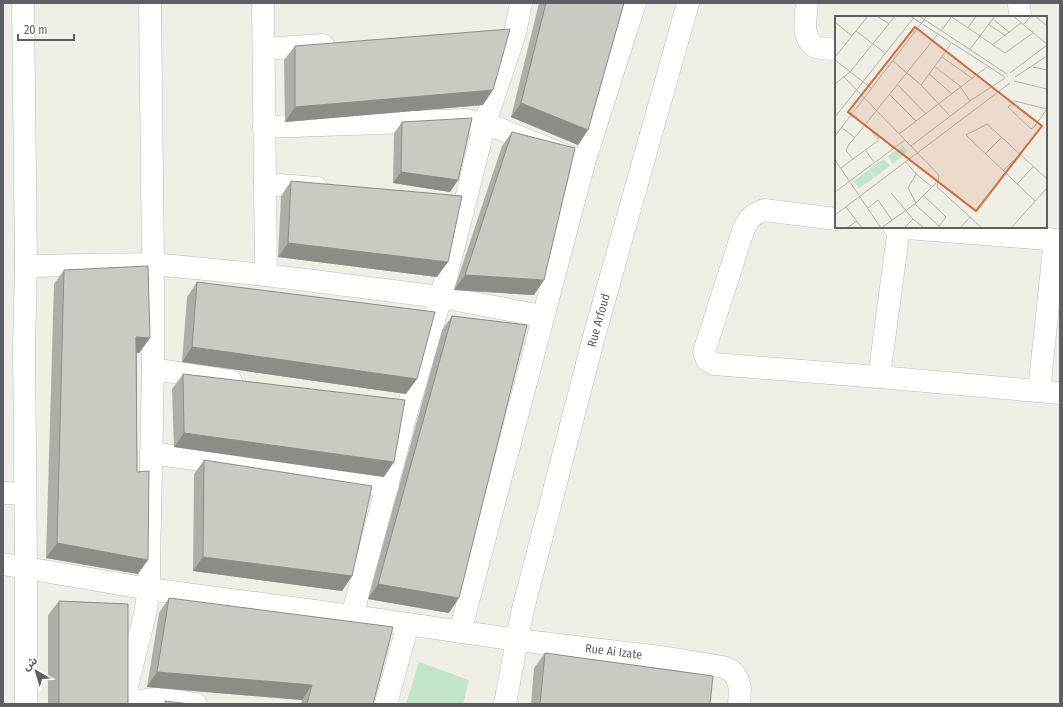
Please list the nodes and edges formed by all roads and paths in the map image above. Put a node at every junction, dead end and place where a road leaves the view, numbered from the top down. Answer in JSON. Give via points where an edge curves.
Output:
{"nodes":[{"id":1,"x":23,"y":3,"type":"edge"},
{"id":2,"x":150,"y":3,"type":"edge"},
{"id":3,"x":263,"y":3,"type":"edge"},
{"id":4,"x":521,"y":3,"type":"edge"},
{"id":5,"x":635,"y":3,"type":"edge"},
{"id":6,"x":688,"y":3,"type":"edge"},
{"id":7,"x":807,"y":3,"type":"edge"},
{"id":8,"x":1019,"y":3,"type":"edge"},
{"id":9,"x":1020,"y":16,"type":"edge"},
{"id":10,"x":515,"y":33,"type":"junction"},
{"id":11,"x":491,"y":35,"type":"edge"},
{"id":12,"x":342,"y":44,"type":"edge"},
{"id":13,"x":264,"y":49,"type":"junction"},
{"id":14,"x":835,"y":49,"type":"edge"},
{"id":15,"x":485,"y":123,"type":"junction"},
{"id":16,"x":264,"y":127,"type":"junction"},
{"id":17,"x":584,"y":163,"type":"junction"},
{"id":18,"x":266,"y":184,"type":"junction"},
{"id":19,"x":335,"y":189,"type":"edge"},
{"id":20,"x":443,"y":197,"type":"edge"},
{"id":21,"x":466,"y":199,"type":"junction"},
{"id":22,"x":835,"y":219,"type":"edge"},
{"id":23,"x":897,"y":228,"type":"edge"},
{"id":24,"x":909,"y":228,"type":"edge"},
{"id":25,"x":1058,"y":240,"type":"edge"},
{"id":26,"x":153,"y":264,"type":"junction"},
{"id":27,"x":26,"y":266,"type":"junction"},
{"id":28,"x":266,"y":275,"type":"junction"},
{"id":29,"x":441,"y":297,"type":"junction"},
{"id":30,"x":542,"y":316,"type":"junction"},
{"id":31,"x":153,"y":370,"type":"junction"},
{"id":32,"x":879,"y":377,"type":"junction"},
{"id":33,"x":254,"y":384,"type":"edge"},
{"id":34,"x":1050,"y":392,"type":"edge"},
{"id":35,"x":385,"y":404,"type":"edge"},
{"id":36,"x":408,"y":407,"type":"junction"},
{"id":37,"x":151,"y":453,"type":"junction"},
{"id":38,"x":388,"y":486,"type":"junction"},
{"id":39,"x":3,"y":494,"type":"edge"},
{"id":40,"x":25,"y":494,"type":"junction"},
{"id":41,"x":3,"y":564,"type":"edge"},
{"id":42,"x":26,"y":568,"type":"junction"},
{"id":43,"x":148,"y":588,"type":"junction"},
{"id":44,"x":352,"y":616,"type":"junction"},
{"id":45,"x":408,"y":624,"type":"junction"},
{"id":46,"x":460,"y":632,"type":"junction"},
{"id":47,"x":518,"y":640,"type":"junction"},
{"id":48,"x":26,"y":704,"type":"edge"},
{"id":49,"x":136,"y":704,"type":"edge"},
{"id":50,"x":196,"y":704,"type":"edge"},
{"id":51,"x":386,"y":704,"type":"edge"},
{"id":52,"x":505,"y":704,"type":"edge"},
{"id":53,"x":739,"y":704,"type":"edge"}],
"edges":[{"from":1,"to":27,"type":"street"},
{"from":2,"to":26,"type":"street"},
{"from":3,"to":13,"type":"street"},
{"from":4,"to":10,"type":"street"},
{"from":5,"to":17,"type":"street"},
{"from":6,"to":47,"type":"street","name":"Rue Arfoud","via":[[595,333],[522,613]]},
{"from":7,"to":14,"type":"street","via":[[807,37],[814,46]]},
{"from":8,"to":9,"type":"street"},
{"from":10,"to":11,"type":"street"},
{"from":10,"to":15,"type":"street"},
{"from":12,"to":13,"type":"street"},
{"from":13,"to":16,"type":"street"},
{"from":15,"to":16,"type":"street","via":[[435,120]]},
{"from":15,"to":17,"type":"street"},
{"from":15,"to":21,"type":"street"},
{"from":16,"to":18,"type":"street"},
{"from":17,"to":30,"type":"street"},
{"from":18,"to":19,"type":"street"},
{"from":18,"to":28,"type":"street"},
{"from":20,"to":21,"type":"street"},
{"from":21,"to":29,"type":"street"},
{"from":22,"to":32,"type":"street","via":[[764,210],[754,213],[748,219],[704,352],[707,360],[714,364]]},
{"from":23,"to":32,"type":"street"},
{"from":24,"to":25,"type":"street"},
{"from":25,"to":34,"type":"street"},
{"from":26,"to":27,"type":"street"},
{"from":26,"to":28,"type":"street"},
{"from":26,"to":31,"type":"street"},
{"from":27,"to":40,"type":"street"},
{"from":28,"to":29,"type":"street"},
{"from":29,"to":30,"type":"street"},
{"from":29,"to":36,"type":"street"},
{"from":30,"to":46,"type":"street"},
{"from":31,"to":33,"type":"street"},
{"from":31,"to":37,"type":"street"},
{"from":32,"to":34,"type":"street"},
{"from":35,"to":36,"type":"street"},
{"from":36,"to":38,"type":"street"},
{"from":37,"to":38,"type":"street"},
{"from":37,"to":43,"type":"street"},
{"from":38,"to":44,"type":"street"},
{"from":39,"to":40,"type":"street"},
{"from":40,"to":42,"type":"street"},
{"from":41,"to":42,"type":"street","name":"Rue Ai Izate"},
{"from":42,"to":43,"type":"street","name":"Rue Ai Izate"},
{"from":42,"to":48,"type":"street"},
{"from":43,"to":44,"type":"street","name":"Rue Ai Izate"},
{"from":43,"to":49,"type":"street","via":[[145,614],[127,686],[129,696]]},
{"from":44,"to":45,"type":"street","name":"Rue Ai Izate"},
{"from":45,"to":46,"type":"street","name":"Rue Ai Izate"},
{"from":45,"to":51,"type":"street"},
{"from":46,"to":47,"type":"street","name":"Rue Ai Izate"},
{"from":47,"to":52,"type":"street","name":"Rue Arfoud"},
{"from":47,"to":53,"type":"street","name":"Rue Ai Izate","via":[[723,667],[732,671],[737,678],[740,688]]},
{"from":49,"to":50,"type":"street","via":[[148,699]]}]}
